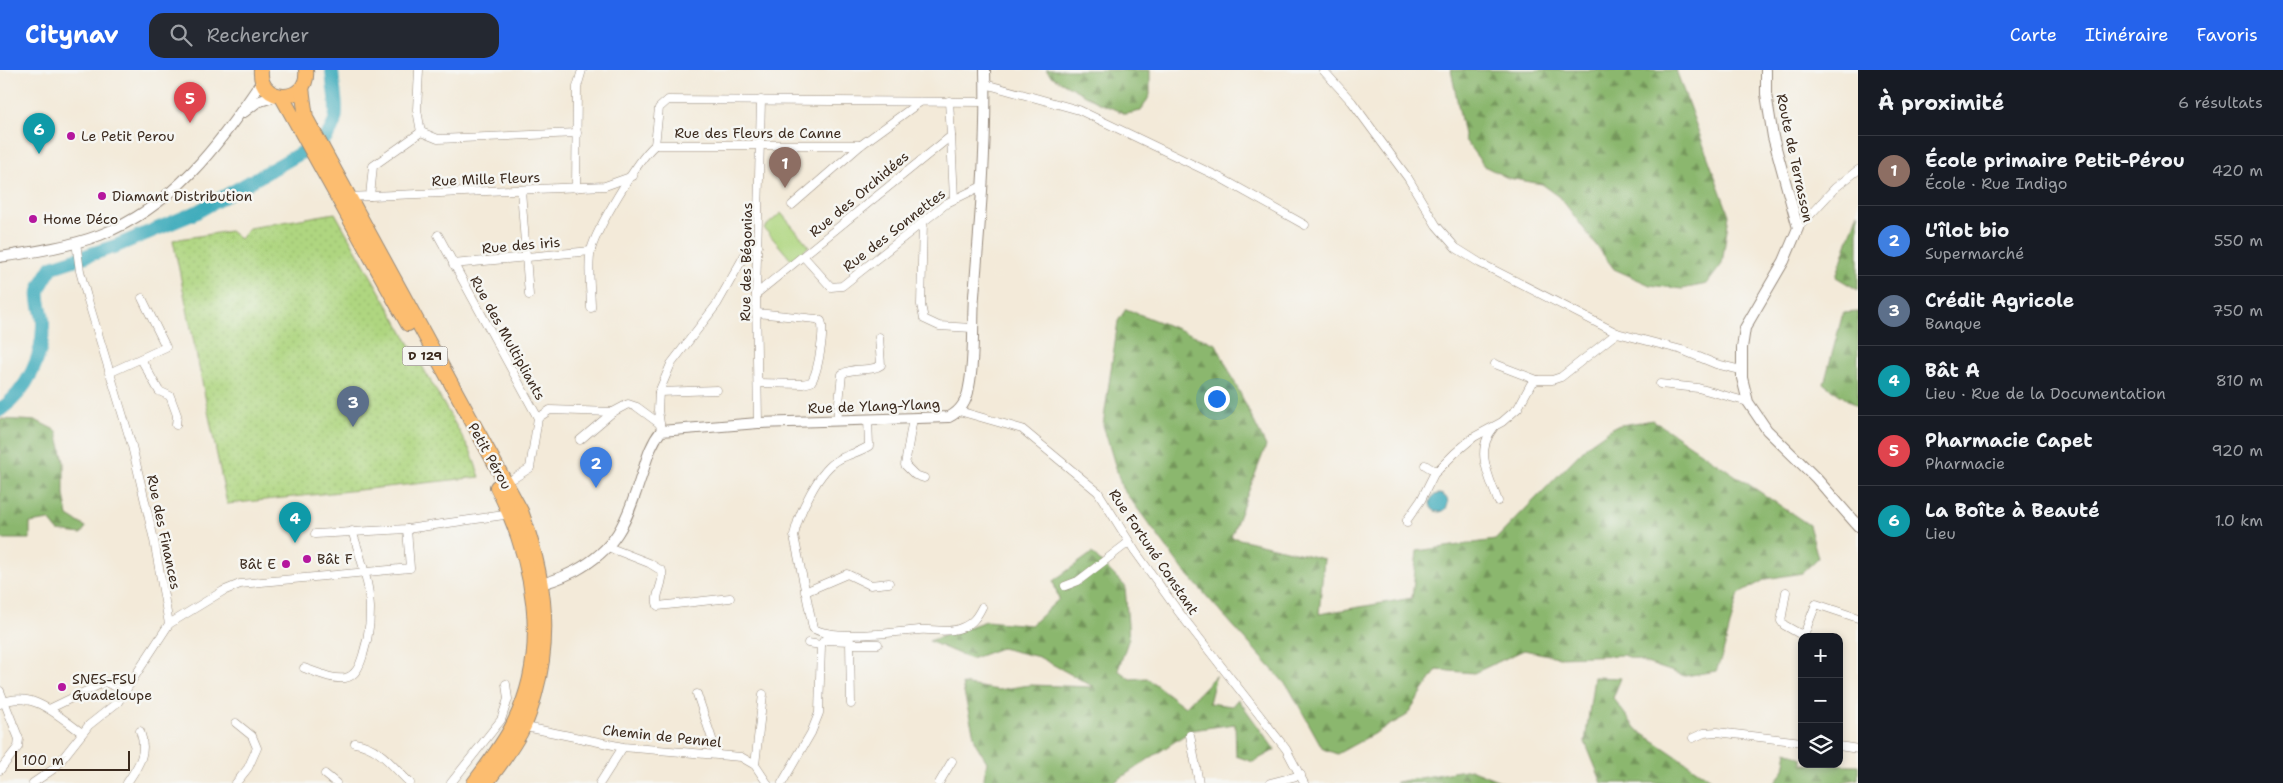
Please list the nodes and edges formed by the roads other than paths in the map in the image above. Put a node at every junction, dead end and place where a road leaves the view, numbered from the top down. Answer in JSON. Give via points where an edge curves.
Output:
{"nodes":[{"id":1,"x":306,"y":70,"type":"edge"},
{"id":2,"x":419,"y":70,"type":"edge"},
{"id":3,"x":582,"y":70,"type":"edge"},
{"id":4,"x":985,"y":70,"type":"edge"},
{"id":5,"x":1323,"y":70,"type":"edge"},
{"id":6,"x":1766,"y":70,"type":"edge"},
{"id":7,"x":262,"y":76,"type":"edge"},
{"id":8,"x":985,"y":84,"type":"junction"},
{"id":9,"x":302,"y":88,"type":"junction"},
{"id":10,"x":279,"y":96,"type":"junction"},
{"id":11,"x":760,"y":100,"type":"junction"},
{"id":12,"x":949,"y":101,"type":"junction"},
{"id":13,"x":920,"y":102,"type":"junction"},
{"id":14,"x":985,"y":102,"type":"junction"},
{"id":15,"x":236,"y":119,"type":"junction"},
{"id":16,"x":421,"y":132,"type":"junction"},
{"id":17,"x":577,"y":133,"type":"junction"},
{"id":18,"x":951,"y":136,"type":"junction"},
{"id":19,"x":315,"y":145,"type":"junction"},
{"id":20,"x":861,"y":145,"type":"junction"},
{"id":21,"x":656,"y":146,"type":"junction"},
{"id":22,"x":760,"y":146,"type":"junction"},
{"id":23,"x":1858,"y":170,"type":"edge"},
{"id":24,"x":632,"y":176,"type":"junction"},
{"id":25,"x":982,"y":186,"type":"junction"},
{"id":26,"x":576,"y":188,"type":"junction"},
{"id":27,"x":521,"y":190,"type":"junction"},
{"id":28,"x":370,"y":196,"type":"junction"},
{"id":29,"x":344,"y":197,"type":"junction"},
{"id":30,"x":954,"y":199,"type":"junction"},
{"id":31,"x":792,"y":205,"type":"dead end"},
{"id":32,"x":923,"y":221,"type":"junction"},
{"id":33,"x":1305,"y":225,"type":"dead end"},
{"id":34,"x":1798,"y":228,"type":"junction"},
{"id":35,"x":438,"y":235,"type":"dead end"},
{"id":36,"x":758,"y":246,"type":"junction"},
{"id":37,"x":77,"y":247,"type":"junction"},
{"id":38,"x":591,"y":252,"type":"junction"},
{"id":39,"x":0,"y":257,"type":"edge"},
{"id":40,"x":804,"y":257,"type":"junction"},
{"id":41,"x":526,"y":258,"type":"junction"},
{"id":42,"x":453,"y":264,"type":"junction"},
{"id":43,"x":756,"y":294,"type":"junction"},
{"id":44,"x":529,"y":296,"type":"dead end"},
{"id":45,"x":142,"y":298,"type":"dead end"},
{"id":46,"x":591,"y":308,"type":"dead end"},
{"id":47,"x":757,"y":313,"type":"junction"},
{"id":48,"x":972,"y":328,"type":"junction"},
{"id":49,"x":1617,"y":333,"type":"junction"},
{"id":50,"x":879,"y":337,"type":"dead end"},
{"id":51,"x":141,"y":359,"type":"junction"},
{"id":52,"x":1495,"y":364,"type":"dead end"},
{"id":53,"x":1741,"y":370,"type":"junction"},
{"id":54,"x":109,"y":373,"type":"junction"},
{"id":55,"x":1537,"y":380,"type":"junction"},
{"id":56,"x":758,"y":382,"type":"junction"},
{"id":57,"x":1660,"y":384,"type":"dead end"},
{"id":58,"x":717,"y":390,"type":"dead end"},
{"id":59,"x":659,"y":392,"type":"junction"},
{"id":60,"x":1748,"y":402,"type":"junction"},
{"id":61,"x":959,"y":411,"type":"junction"},
{"id":62,"x":613,"y":412,"type":"junction"},
{"id":63,"x":538,"y":418,"type":"junction"},
{"id":64,"x":913,"y":418,"type":"junction"},
{"id":65,"x":868,"y":419,"type":"junction"},
{"id":66,"x":837,"y":421,"type":"junction"},
{"id":67,"x":758,"y":423,"type":"junction"},
{"id":68,"x":176,"y":425,"type":"dead end"},
{"id":69,"x":1494,"y":427,"type":"junction"},
{"id":70,"x":660,"y":428,"type":"junction"},
{"id":71,"x":580,"y":440,"type":"dead end"},
{"id":72,"x":1425,"y":465,"type":"dead end"},
{"id":73,"x":1438,"y":470,"type":"junction"},
{"id":74,"x":514,"y":478,"type":"dead end"},
{"id":75,"x":924,"y":478,"type":"dead end"},
{"id":76,"x":1498,"y":501,"type":"dead end"},
{"id":77,"x":516,"y":513,"type":"junction"},
{"id":78,"x":1408,"y":523,"type":"dead end"},
{"id":79,"x":1858,"y":526,"type":"edge"},
{"id":80,"x":407,"y":529,"type":"junction"},
{"id":81,"x":352,"y":531,"type":"junction"},
{"id":82,"x":315,"y":534,"type":"dead end"},
{"id":83,"x":1129,"y":542,"type":"junction"},
{"id":84,"x":608,"y":548,"type":"junction"},
{"id":85,"x":366,"y":573,"type":"junction"},
{"id":86,"x":889,"y":583,"type":"dead end"},
{"id":87,"x":537,"y":585,"type":"junction"},
{"id":88,"x":1065,"y":586,"type":"dead end"},
{"id":89,"x":805,"y":592,"type":"junction"},
{"id":90,"x":1786,"y":592,"type":"dead end"},
{"id":91,"x":730,"y":598,"type":"dead end"},
{"id":92,"x":982,"y":607,"type":"dead end"},
{"id":93,"x":1858,"y":618,"type":"edge"},
{"id":94,"x":169,"y":624,"type":"junction"},
{"id":95,"x":808,"y":643,"type":"dead end"},
{"id":96,"x":850,"y":644,"type":"junction"},
{"id":97,"x":878,"y":644,"type":"dead end"},
{"id":98,"x":821,"y":645,"type":"junction"},
{"id":99,"x":304,"y":668,"type":"dead end"},
{"id":100,"x":506,"y":684,"type":"dead end"},
{"id":101,"x":0,"y":690,"type":"edge"},
{"id":102,"x":126,"y":691,"type":"junction"},
{"id":103,"x":697,"y":694,"type":"dead end"},
{"id":104,"x":763,"y":694,"type":"dead end"},
{"id":105,"x":3,"y":702,"type":"edge"},
{"id":106,"x":851,"y":704,"type":"dead end"},
{"id":107,"x":49,"y":710,"type":"junction"},
{"id":108,"x":236,"y":723,"type":"dead end"},
{"id":109,"x":519,"y":725,"type":"junction"},
{"id":110,"x":140,"y":732,"type":"dead end"},
{"id":111,"x":82,"y":733,"type":"junction"},
{"id":112,"x":1190,"y":735,"type":"dead end"},
{"id":113,"x":1693,"y":738,"type":"dead end"},
{"id":114,"x":355,"y":742,"type":"dead end"},
{"id":115,"x":1798,"y":742,"type":"edge"},
{"id":116,"x":1843,"y":746,"type":"edge"},
{"id":117,"x":623,"y":747,"type":"junction"},
{"id":118,"x":1858,"y":748,"type":"edge"},
{"id":119,"x":717,"y":754,"type":"junction"},
{"id":120,"x":952,"y":761,"type":"dead end"},
{"id":121,"x":755,"y":765,"type":"junction"},
{"id":122,"x":0,"y":770,"type":"edge"},
{"id":123,"x":325,"y":774,"type":"dead end"},
{"id":124,"x":1302,"y":779,"type":"edge"},
{"id":125,"x":33,"y":783,"type":"edge"},
{"id":126,"x":127,"y":783,"type":"edge"},
{"id":127,"x":236,"y":783,"type":"edge"},
{"id":128,"x":336,"y":783,"type":"edge"},
{"id":129,"x":410,"y":783,"type":"edge"},
{"id":130,"x":451,"y":783,"type":"edge"},
{"id":131,"x":474,"y":783,"type":"edge"},
{"id":132,"x":486,"y":783,"type":"edge"},
{"id":133,"x":600,"y":783,"type":"edge"},
{"id":134,"x":766,"y":783,"type":"edge"},
{"id":135,"x":782,"y":783,"type":"edge"},
{"id":136,"x":939,"y":783,"type":"edge"},
{"id":137,"x":1199,"y":783,"type":"edge"},
{"id":138,"x":1270,"y":783,"type":"edge"}],
"edges":[{"from":1,"to":9,"type":"highway","number":"D 129"},
{"from":2,"to":16,"type":"street","via":[[417,110]]},
{"from":3,"to":17,"type":"street","via":[[577,87]]},
{"from":4,"to":8,"type":"street","name":"Rue de Ylang-Ylang"},
{"from":5,"to":49,"type":"street","via":[[1352,102],[1408,178],[1436,225],[1456,248]]},
{"from":6,"to":34,"type":"street","name":"Route de Terrasson","via":[[1773,137]]},
{"from":7,"to":10,"type":"highway","number":"D 129","via":[[267,90]]},
{"from":7,"to":15,"type":"street"},
{"from":8,"to":14,"type":"street","name":"Rue de Ylang-Ylang"},
{"from":8,"to":33,"type":"street","via":[[1079,110],[1219,177]]},
{"from":9,"to":10,"type":"highway","via":[[293,95]]},
{"from":9,"to":19,"type":"highway","name":"Petit Pérou","number":"D 129","via":[[306,118]]},
{"from":10,"to":15,"type":"street","via":[[257,102]]},
{"from":10,"to":19,"type":"highway","name":"Petit Pérou","number":"D 129"},
{"from":11,"to":13,"type":"street"},
{"from":11,"to":21,"type":"street","via":[[668,100],[659,108]]},
{"from":11,"to":22,"type":"street","name":"Rue des Bégonias"},
{"from":12,"to":13,"type":"street"},
{"from":12,"to":14,"type":"street"},
{"from":12,"to":18,"type":"street"},
{"from":13,"to":20,"type":"street"},
{"from":14,"to":25,"type":"street","name":"Rue de Ylang-Ylang"},
{"from":15,"to":37,"type":"street","via":[[184,181],[155,206]]},
{"from":16,"to":17,"type":"street","via":[[438,139]]},
{"from":16,"to":28,"type":"street","via":[[373,166]]},
{"from":17,"to":26,"type":"street"},
{"from":18,"to":30,"type":"street"},
{"from":18,"to":40,"type":"street","name":"Rue des Orchidées"},
{"from":19,"to":29,"type":"highway","name":"Petit Pérou","number":"D 129"},
{"from":20,"to":22,"type":"street","name":"Rue des Fleurs de Canne"},
{"from":20,"to":31,"type":"street"},
{"from":21,"to":22,"type":"street","name":"Rue des Fleurs de Canne"},
{"from":21,"to":24,"type":"street","via":[[643,158]]},
{"from":22,"to":36,"type":"street","name":"Rue des Bégonias"},
{"from":23,"to":34,"type":"street","via":[[1835,188]]},
{"from":24,"to":26,"type":"street","name":"Rue Mille Fleurs","via":[[610,185]]},
{"from":24,"to":38,"type":"street"},
{"from":25,"to":30,"type":"street","name":"Rue des Sonnettes"},
{"from":25,"to":48,"type":"street","name":"Rue de Ylang-Ylang"},
{"from":26,"to":27,"type":"street","name":"Rue Mille Fleurs"},
{"from":27,"to":28,"type":"street","name":"Rue Mille Fleurs"},
{"from":27,"to":41,"type":"street"},
{"from":28,"to":29,"type":"street","name":"Rue Mille Fleurs"},
{"from":29,"to":77,"type":"highway","name":"Petit Pérou","number":"D 129"},
{"from":30,"to":32,"type":"street","name":"Rue des Sonnettes"},
{"from":32,"to":40,"type":"street","name":"Rue des Sonnettes","via":[[842,286],[831,287]]},
{"from":32,"to":48,"type":"street","via":[[921,305],[924,319],[939,326]]},
{"from":34,"to":53,"type":"street","name":"Route de Terrasson","via":[[1784,261],[1745,328]]},
{"from":35,"to":42,"type":"street","name":"Rue des Multipliants"},
{"from":36,"to":43,"type":"street","name":"Rue des Bégonias"},
{"from":36,"to":59,"type":"street","via":[[746,251],[717,304],[671,364]]},
{"from":37,"to":39,"type":"street"},
{"from":37,"to":54,"type":"street","name":"Rue des Finances","via":[[78,264]]},
{"from":38,"to":41,"type":"street","name":"Rue des iris"},
{"from":38,"to":46,"type":"street"},
{"from":40,"to":43,"type":"street","name":"Rue des Orchidées"},
{"from":41,"to":42,"type":"street","name":"Rue des iris"},
{"from":41,"to":44,"type":"street"},
{"from":42,"to":63,"type":"street","name":"Rue des Multipliants"},
{"from":43,"to":47,"type":"street","name":"Rue des Bégonias"},
{"from":45,"to":51,"type":"street","via":[[166,346]]},
{"from":47,"to":56,"type":"street","name":"Rue des Bégonias"},
{"from":47,"to":56,"type":"street","via":[[819,320],[823,330],[816,372],[811,382]]},
{"from":48,"to":61,"type":"street","name":"Rue de Ylang-Ylang","via":[[971,377],[967,396]]},
{"from":49,"to":53,"type":"street"},
{"from":49,"to":55,"type":"street","via":[[1561,377]]},
{"from":50,"to":66,"type":"street","via":[[881,365],[848,370],[842,374]]},
{"from":51,"to":54,"type":"street"},
{"from":51,"to":68,"type":"street","via":[[159,391],[170,396],[177,415]]},
{"from":52,"to":55,"type":"street"},
{"from":53,"to":60,"type":"street","name":"Route de Terrasson"},
{"from":54,"to":94,"type":"street","name":"Rue des Finances","via":[[132,446]]},
{"from":55,"to":69,"type":"street","via":[[1531,384],[1518,408]]},
{"from":56,"to":67,"type":"street","name":"Rue des Bégonias"},
{"from":57,"to":60,"type":"street","via":[[1698,388]]},
{"from":58,"to":59,"type":"street"},
{"from":59,"to":70,"type":"street"},
{"from":60,"to":79,"type":"street","name":"Route de Terrasson","via":[[1767,430],[1816,478]]},
{"from":61,"to":64,"type":"street","name":"Rue de Ylang-Ylang","via":[[949,417]]},
{"from":61,"to":83,"type":"street","name":"Rue Fortuné Constant","via":[[1015,426],[1028,433],[1098,492]]},
{"from":62,"to":63,"type":"street","via":[[550,410]]},
{"from":62,"to":70,"type":"street","via":[[622,406],[633,405]]},
{"from":62,"to":71,"type":"street"},
{"from":63,"to":74,"type":"street","name":"Rue des Multipliants","via":[[530,468]]},
{"from":64,"to":65,"type":"street","name":"Rue de Ylang-Ylang"},
{"from":64,"to":75,"type":"street","via":[[905,465],[915,475]]},
{"from":65,"to":66,"type":"street","name":"Rue de Ylang-Ylang"},
{"from":65,"to":89,"type":"street","via":[[869,446],[833,463],[811,492],[798,518],[794,536]]},
{"from":66,"to":67,"type":"street","name":"Rue de Ylang-Ylang"},
{"from":67,"to":70,"type":"street","name":"Rue de Ylang-Ylang"},
{"from":69,"to":73,"type":"street","via":[[1474,437]]},
{"from":69,"to":76,"type":"street","via":[[1487,437],[1483,460]]},
{"from":70,"to":84,"type":"street","via":[[650,447],[629,514]]},
{"from":72,"to":73,"type":"street"},
{"from":73,"to":78,"type":"street","via":[[1410,514]]},
{"from":77,"to":80,"type":"street"},
{"from":77,"to":87,"type":"highway","name":"Petit Pérou","number":"D 129","via":[[523,549]]},
{"from":80,"to":81,"type":"street"},
{"from":80,"to":85,"type":"street","via":[[410,568]]},
{"from":81,"to":82,"type":"street"},
{"from":81,"to":85,"type":"street"},
{"from":83,"to":88,"type":"street","via":[[1078,581]]},
{"from":83,"to":124,"type":"street","name":"Rue Fortuné Constant","via":[[1178,612],[1286,749]]},
{"from":84,"to":87,"type":"street","via":[[588,564],[558,580]]},
{"from":84,"to":91,"type":"street","via":[[662,571],[656,599],[658,606]]},
{"from":85,"to":94,"type":"street","via":[[240,584]]},
{"from":85,"to":99,"type":"street","via":[[372,616],[360,667],[344,678]]},
{"from":86,"to":89,"type":"street","via":[[870,585],[847,574]]},
{"from":87,"to":109,"type":"highway","name":"Petit Pérou","number":"D 129","via":[[533,657]]},
{"from":89,"to":92,"type":"street","via":[[813,628],[823,633],[878,635],[945,631],[972,622]]},
{"from":90,"to":93,"type":"street","via":[[1781,621],[1800,634],[1805,632],[1816,604]]},
{"from":94,"to":102,"type":"street"},
{"from":95,"to":98,"type":"street"},
{"from":96,"to":97,"type":"street"},
{"from":96,"to":98,"type":"street","via":[[848,640],[824,640]]},
{"from":96,"to":106,"type":"street"},
{"from":98,"to":135,"type":"street","via":[[819,712],[811,733]]},
{"from":100,"to":130,"type":"street","via":[[508,699],[501,720]]},
{"from":101,"to":105,"type":"street"},
{"from":102,"to":107,"type":"street","via":[[105,682]]},
{"from":102,"to":111,"type":"street"},
{"from":103,"to":119,"type":"street"},
{"from":104,"to":121,"type":"street"},
{"from":105,"to":107,"type":"street","via":[[27,698]]},
{"from":105,"to":122,"type":"street","via":[[19,739],[18,747]]},
{"from":107,"to":111,"type":"street"},
{"from":108,"to":127,"type":"street","via":[[252,736],[256,748],[252,761]]},
{"from":109,"to":117,"type":"street","name":"Chemin de Pennel"},
{"from":109,"to":131,"type":"highway","name":"Petit Pérou","number":"D 129"},
{"from":109,"to":132,"type":"highway","name":"Petit Pérou","number":"D 129"},
{"from":110,"to":126,"type":"street","via":[[145,745]]},
{"from":111,"to":125,"type":"street","via":[[59,764]]},
{"from":112,"to":137,"type":"street"},
{"from":113,"to":115,"type":"street","via":[[1717,732]]},
{"from":114,"to":129,"type":"street","via":[[380,752]]},
{"from":116,"to":118,"type":"street"},
{"from":117,"to":119,"type":"street","name":"Chemin de Pennel"},
{"from":117,"to":133,"type":"street"},
{"from":119,"to":121,"type":"street","name":"Chemin de Pennel","via":[[741,758]]},
{"from":120,"to":136,"type":"street"},
{"from":121,"to":134,"type":"street"},
{"from":123,"to":128,"type":"street"},
{"from":124,"to":138,"type":"street"}]}
